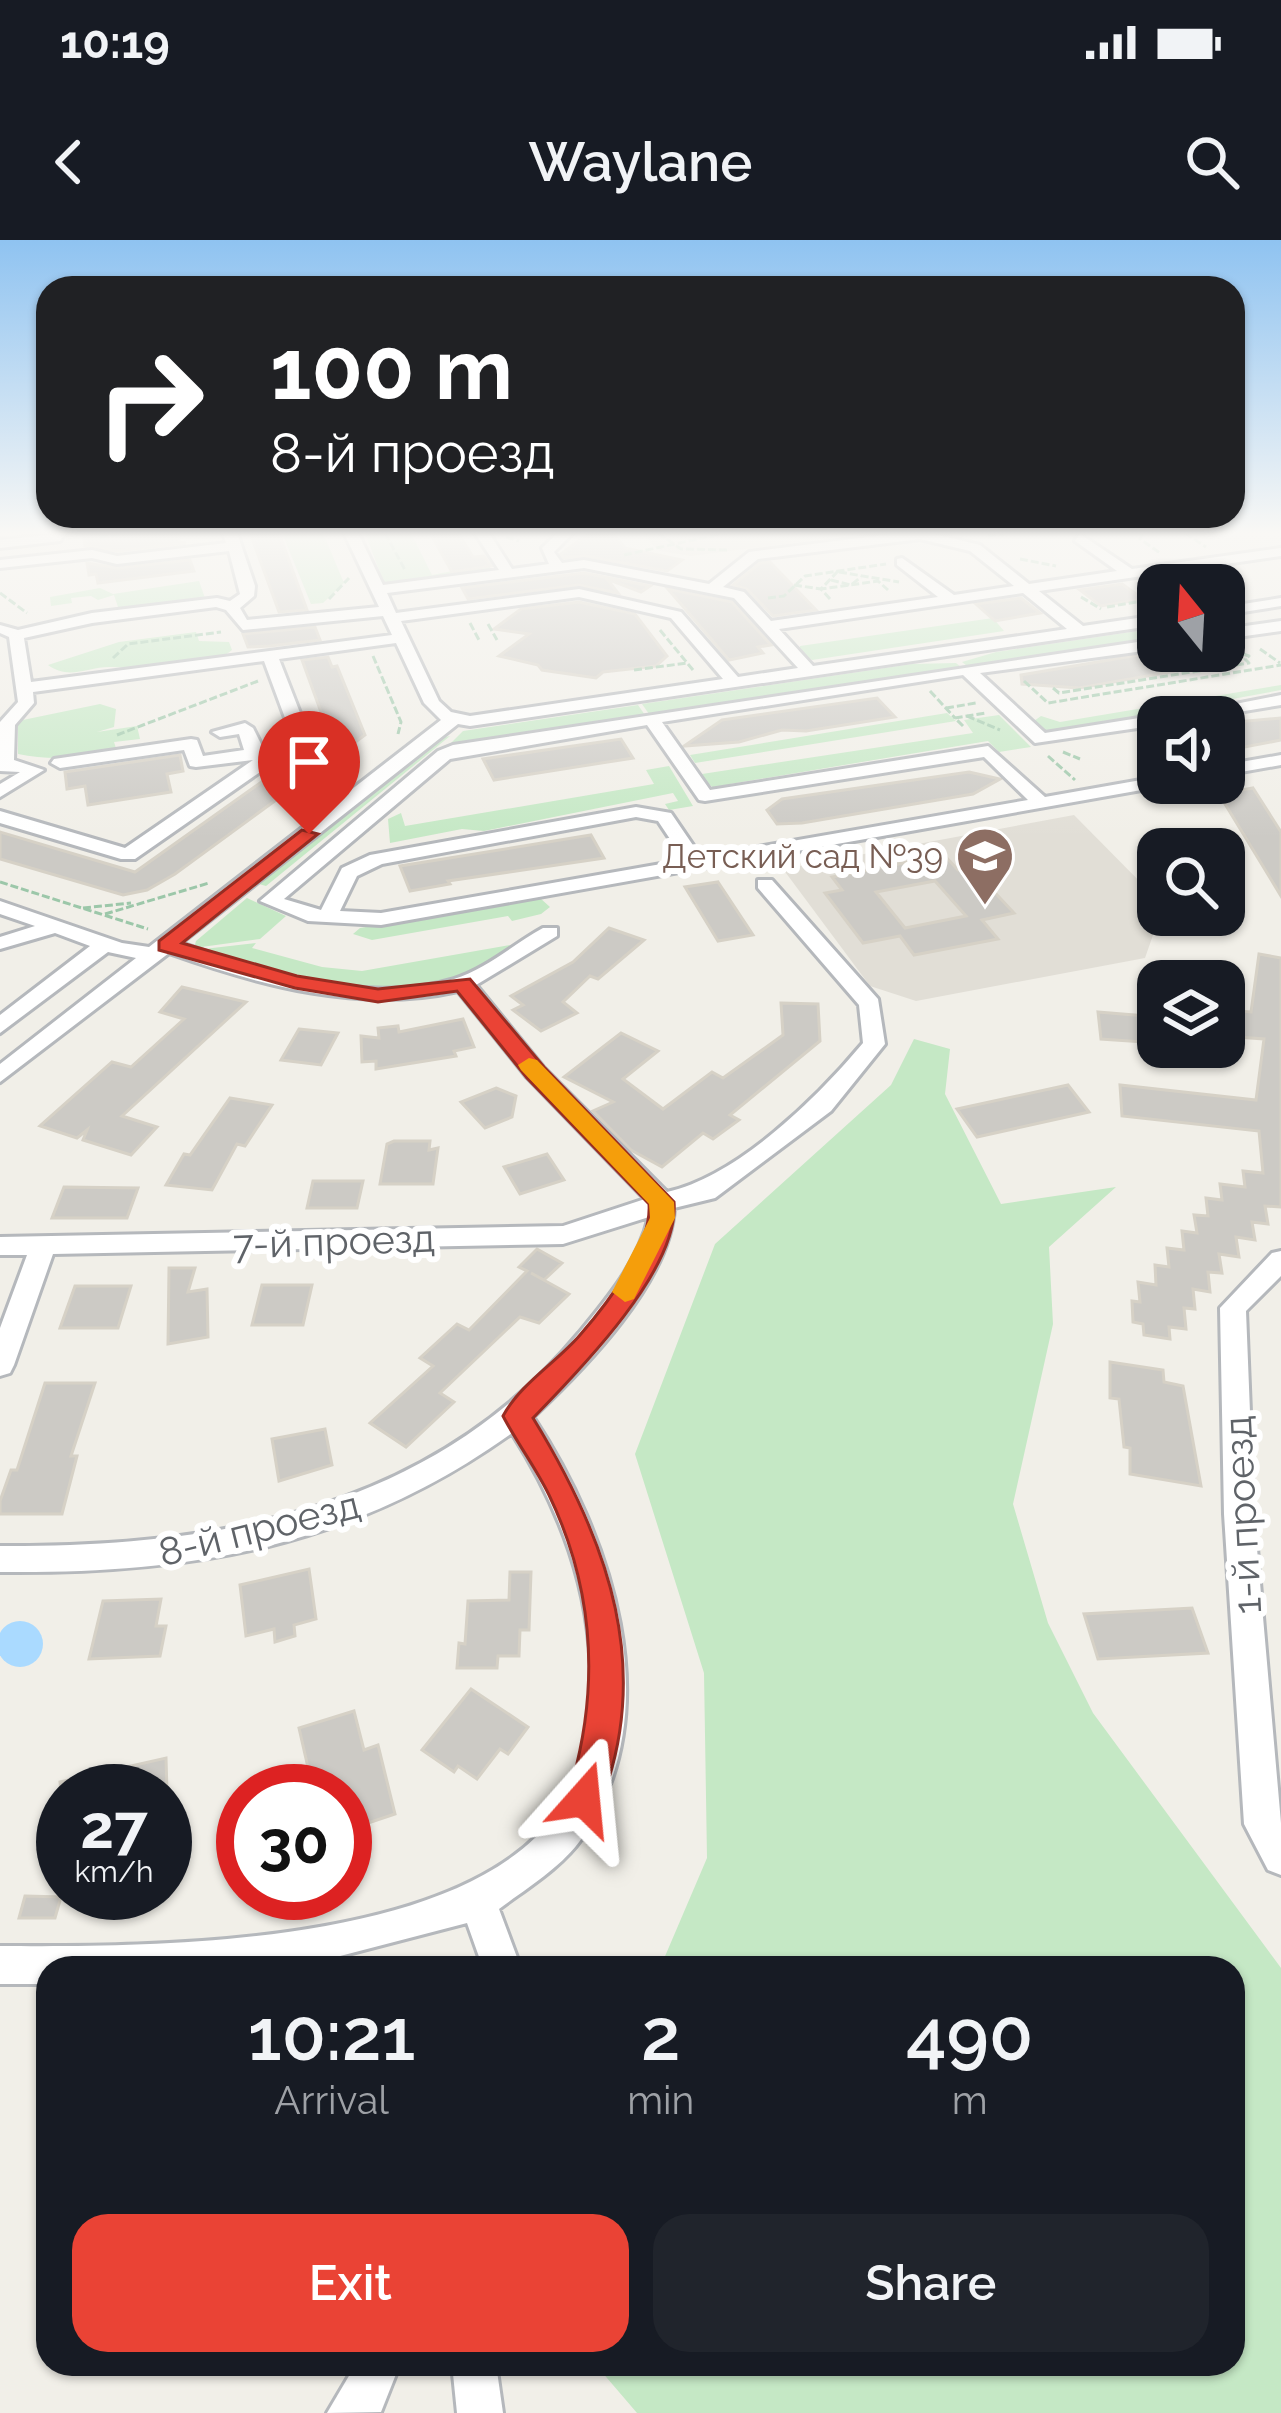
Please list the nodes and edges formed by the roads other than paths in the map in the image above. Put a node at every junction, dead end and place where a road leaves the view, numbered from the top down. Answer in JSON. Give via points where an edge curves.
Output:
{"nodes":[{"id":1,"x":9,"y":634,"type":"edge"},
{"id":2,"x":399,"y":634,"type":"edge"},
{"id":3,"x":693,"y":634,"type":"edge"},
{"id":4,"x":775,"y":634,"type":"edge"},
{"id":5,"x":1016,"y":634,"type":"edge"},
{"id":6,"x":1063,"y":634,"type":"edge"},
{"id":7,"x":400,"y":638,"type":"junction"},
{"id":8,"x":1022,"y":640,"type":"junction"},
{"id":9,"x":1137,"y":647,"type":"edge"},
{"id":10,"x":273,"y":665,"type":"junction"},
{"id":11,"x":967,"y":670,"type":"junction"},
{"id":12,"x":810,"y":672,"type":"junction"},
{"id":13,"x":735,"y":683,"type":"junction"},
{"id":14,"x":26,"y":688,"type":"junction"},
{"id":15,"x":1281,"y":700,"type":"edge"},
{"id":16,"x":1245,"y":706,"type":"edge"},
{"id":17,"x":453,"y":719,"type":"junction"},
{"id":18,"x":652,"y":720,"type":"junction"},
{"id":19,"x":1137,"y":723,"type":"edge"},
{"id":20,"x":220,"y":732,"type":"dead end"},
{"id":21,"x":260,"y":757,"type":"junction"},
{"id":22,"x":1281,"y":760,"type":"edge"},
{"id":23,"x":2,"y":764,"type":"edge"},
{"id":24,"x":1258,"y":764,"type":"junction"},
{"id":25,"x":49,"y":766,"type":"junction"},
{"id":26,"x":1245,"y":766,"type":"edge"},
{"id":27,"x":1278,"y":782,"type":"edge"},
{"id":28,"x":1137,"y":786,"type":"edge"},
{"id":29,"x":0,"y":792,"type":"edge"},
{"id":30,"x":1041,"y":803,"type":"junction"},
{"id":31,"x":0,"y":817,"type":"edge"},
{"id":32,"x":696,"y":864,"type":"junction"},
{"id":33,"x":765,"y":884,"type":"dead end"},
{"id":34,"x":245,"y":885,"type":"junction"},
{"id":35,"x":270,"y":901,"type":"junction"},
{"id":36,"x":0,"y":907,"type":"edge"},
{"id":37,"x":327,"y":917,"type":"junction"},
{"id":38,"x":57,"y":930,"type":"junction"},
{"id":39,"x":550,"y":932,"type":"dead end"},
{"id":40,"x":0,"y":943,"type":"edge"},
{"id":41,"x":104,"y":945,"type":"junction"},
{"id":42,"x":160,"y":950,"type":"junction"},
{"id":43,"x":463,"y":983,"type":"junction"},
{"id":44,"x":0,"y":1026,"type":"edge"},
{"id":45,"x":0,"y":1075,"type":"edge"},
{"id":46,"x":662,"y":1202,"type":"junction"},
{"id":47,"x":0,"y":1246,"type":"edge"},
{"id":48,"x":42,"y":1249,"type":"junction"},
{"id":49,"x":1281,"y":1260,"type":"edge"},
{"id":50,"x":0,"y":1364,"type":"edge"},
{"id":51,"x":517,"y":1416,"type":"junction"},
{"id":52,"x":0,"y":1559,"type":"edge"},
{"id":53,"x":1281,"y":1857,"type":"edge"},
{"id":54,"x":478,"y":1902,"type":"junction"},
{"id":55,"x":253,"y":1956,"type":"edge"},
{"id":56,"x":498,"y":1956,"type":"edge"},
{"id":57,"x":0,"y":1965,"type":"edge"},
{"id":58,"x":36,"y":1965,"type":"edge"},
{"id":59,"x":373,"y":2376,"type":"edge"},
{"id":60,"x":475,"y":2376,"type":"edge"},
{"id":61,"x":350,"y":2413,"type":"edge"},
{"id":62,"x":480,"y":2413,"type":"edge"}],
"edges":[{"from":1,"to":14,"type":"street"},
{"from":2,"to":7,"type":"street"},
{"from":3,"to":13,"type":"street"},
{"from":4,"to":12,"type":"street"},
{"from":5,"to":8,"type":"street"},
{"from":6,"to":8,"type":"street"},
{"from":7,"to":10,"type":"street"},
{"from":7,"to":17,"type":"street","via":[[435,707]]},
{"from":8,"to":12,"type":"street"},
{"from":9,"to":11,"type":"street"},
{"from":10,"to":14,"type":"street"},
{"from":10,"to":21,"type":"street","via":[[301,732]]},
{"from":11,"to":18,"type":"street"},
{"from":11,"to":19,"type":"street","via":[[1041,739]]},
{"from":12,"to":13,"type":"street"},
{"from":13,"to":17,"type":"street"},
{"from":14,"to":23,"type":"street","via":[[26,703],[7,724]]},
{"from":15,"to":16,"type":"street"},
{"from":17,"to":34,"type":"street"},
{"from":18,"to":30,"type":"street","via":[[704,796],[988,752]]},
{"from":18,"to":35,"type":"street","via":[[444,755]]},
{"from":20,"to":21,"type":"street","via":[[245,728]]},
{"from":21,"to":25,"type":"street","via":[[196,762],[191,745]]},
{"from":21,"to":31,"type":"street","via":[[128,855]]},
{"from":22,"to":24,"type":"street"},
{"from":23,"to":25,"type":"street"},
{"from":24,"to":26,"type":"street"},
{"from":24,"to":27,"type":"street"},
{"from":25,"to":29,"type":"street"},
{"from":28,"to":30,"type":"street"},
{"from":30,"to":32,"type":"street"},
{"from":32,"to":37,"type":"street","via":[[381,919]]},
{"from":32,"to":37,"type":"street","via":[[664,817],[636,812],[377,859],[349,872]]},
{"from":33,"to":46,"type":"street","name":"7-й проезд","via":[[870,1004],[874,1044],[824,1106],[706,1192]]},
{"from":34,"to":35,"type":"street"},
{"from":34,"to":42,"type":"street"},
{"from":35,"to":37,"type":"street"},
{"from":36,"to":38,"type":"street"},
{"from":38,"to":40,"type":"street"},
{"from":38,"to":41,"type":"street"},
{"from":39,"to":43,"type":"street"},
{"from":41,"to":42,"type":"street"},
{"from":41,"to":44,"type":"street"},
{"from":42,"to":43,"type":"street","via":[[378,995]]},
{"from":42,"to":45,"type":"street"},
{"from":43,"to":46,"type":"street"},
{"from":46,"to":48,"type":"street","name":"7-й проезд","via":[[563,1235]]},
{"from":46,"to":51,"type":"street","name":"8-й проезд","via":[[649,1251],[618,1304]]},
{"from":47,"to":48,"type":"street","name":"7-й проезд"},
{"from":48,"to":50,"type":"street"},
{"from":49,"to":53,"type":"street","name":"1-й проезд","via":[[1233,1308],[1262,1824]]},
{"from":51,"to":52,"type":"street","name":"8-й проезд","via":[[489,1440],[375,1500],[284,1530],[132,1558]]},
{"from":51,"to":54,"type":"street","via":[[564,1494],[594,1580],[609,1699],[602,1743],[569,1826]]},
{"from":54,"to":55,"type":"street","via":[[351,1940]]},
{"from":54,"to":56,"type":"street"},
{"from":57,"to":58,"type":"street"},
{"from":59,"to":61,"type":"street"},
{"from":60,"to":62,"type":"street"}]}
